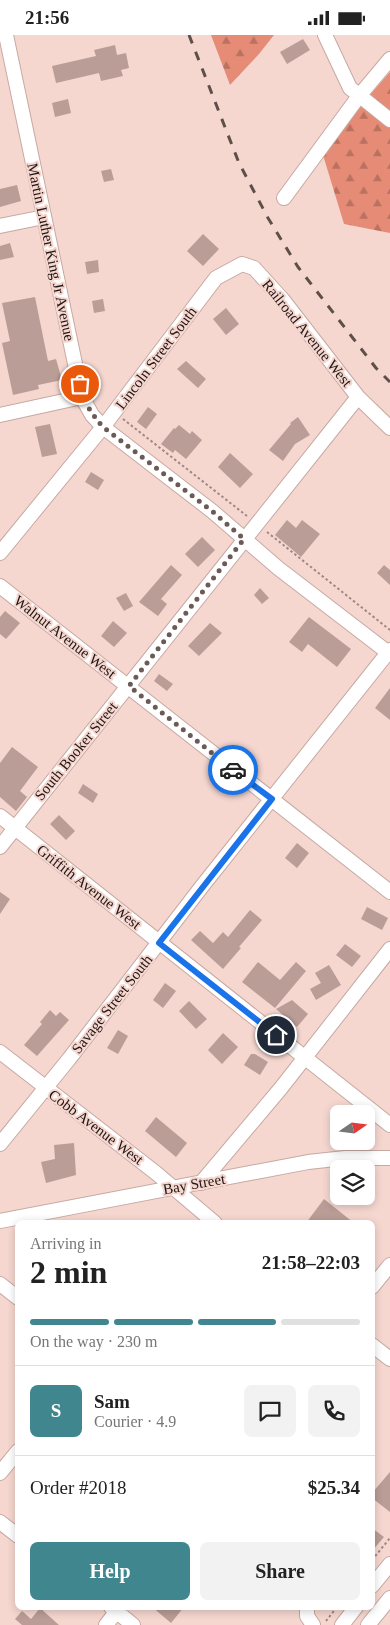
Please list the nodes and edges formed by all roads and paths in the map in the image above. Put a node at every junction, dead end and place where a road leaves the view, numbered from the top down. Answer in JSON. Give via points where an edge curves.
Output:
{"nodes":[{"id":1,"x":325,"y":35,"type":"edge"},
{"id":2,"x":5,"y":42,"type":"edge"},
{"id":3,"x":390,"y":59,"type":"edge"},
{"id":4,"x":360,"y":97,"type":"junction"},
{"id":5,"x":390,"y":120,"type":"edge"},
{"id":6,"x":284,"y":197,"type":"dead end"},
{"id":7,"x":44,"y":217,"type":"junction"},
{"id":8,"x":0,"y":226,"type":"edge"},
{"id":9,"x":216,"y":278,"type":"joint"},
{"id":10,"x":82,"y":397,"type":"junction"},
{"id":11,"x":358,"y":397,"type":"junction"},
{"id":12,"x":0,"y":415,"type":"edge"},
{"id":13,"x":103,"y":427,"type":"junction"},
{"id":14,"x":390,"y":428,"type":"edge"},
{"id":15,"x":244,"y":539,"type":"junction"},
{"id":16,"x":0,"y":553,"type":"edge"},
{"id":17,"x":0,"y":586,"type":"edge"},
{"id":18,"x":389,"y":653,"type":"edge"},
{"id":19,"x":129,"y":686,"type":"junction"},
{"id":20,"x":272,"y":799,"type":"junction"},
{"id":21,"x":0,"y":816,"type":"edge"},
{"id":22,"x":15,"y":828,"type":"junction"},
{"id":23,"x":0,"y":847,"type":"edge"},
{"id":24,"x":390,"y":892,"type":"edge"},
{"id":25,"x":159,"y":943,"type":"junction"},
{"id":26,"x":390,"y":949,"type":"edge"},
{"id":27,"x":0,"y":1052,"type":"edge"},
{"id":28,"x":305,"y":1058,"type":"junction"},
{"id":29,"x":45,"y":1088,"type":"junction"},
{"id":30,"x":390,"y":1125,"type":"edge"},
{"id":31,"x":0,"y":1143,"type":"edge"},
{"id":32,"x":390,"y":1158,"type":"edge"},
{"id":33,"x":201,"y":1183,"type":"junction"},
{"id":34,"x":173,"y":1187,"type":"junction"},
{"id":35,"x":212,"y":1220,"type":"edge"},
{"id":36,"x":0,"y":1221,"type":"edge"},
{"id":37,"x":390,"y":1265,"type":"edge"},
{"id":38,"x":375,"y":1283,"type":"edge"},
{"id":39,"x":0,"y":1284,"type":"edge"},
{"id":40,"x":15,"y":1295,"type":"edge"},
{"id":41,"x":375,"y":1347,"type":"edge"},
{"id":42,"x":390,"y":1359,"type":"edge"},
{"id":43,"x":15,"y":1454,"type":"edge"},
{"id":44,"x":3,"y":1465,"type":"edge"},
{"id":45,"x":0,"y":1523,"type":"edge"},
{"id":46,"x":15,"y":1534,"type":"edge"},
{"id":47,"x":390,"y":1538,"type":"edge"},
{"id":48,"x":375,"y":1556,"type":"edge"},
{"id":49,"x":390,"y":1564,"type":"edge"},
{"id":50,"x":375,"y":1579,"type":"edge"},
{"id":51,"x":375,"y":1581,"type":"edge"},
{"id":52,"x":390,"y":1591,"type":"edge"},
{"id":53,"x":390,"y":1598,"type":"edge"},
{"id":54,"x":115,"y":1610,"type":"edge"},
{"id":55,"x":117,"y":1610,"type":"edge"},
{"id":56,"x":307,"y":1610,"type":"edge"},
{"id":57,"x":334,"y":1610,"type":"edge"},
{"id":58,"x":354,"y":1610,"type":"edge"},
{"id":59,"x":106,"y":1625,"type":"edge"},
{"id":60,"x":133,"y":1625,"type":"edge"},
{"id":61,"x":313,"y":1625,"type":"edge"},
{"id":62,"x":322,"y":1625,"type":"edge"},
{"id":63,"x":342,"y":1625,"type":"edge"},
{"id":64,"x":368,"y":1625,"type":"edge"}],
"edges":[{"from":1,"to":4,"type":"street","via":[[350,88]]},
{"from":2,"to":7,"type":"street","name":"Martin Luther King Jr Avenue"},
{"from":3,"to":4,"type":"street"},
{"from":4,"to":5,"type":"street"},
{"from":4,"to":6,"type":"street"},
{"from":7,"to":8,"type":"street"},
{"from":7,"to":10,"type":"street","name":"Martin Luther King Jr Avenue"},
{"from":9,"to":11,"type":"street","name":"Railroad Avenue West","via":[[242,264],[254,268]]},
{"from":9,"to":13,"type":"street","name":"Lincoln Street South"},
{"from":10,"to":12,"type":"street"},
{"from":10,"to":13,"type":"street","name":"Martin Luther King Jr Avenue"},
{"from":11,"to":14,"type":"street","name":"Railroad Avenue West"},
{"from":11,"to":15,"type":"street","name":"South Booker Street"},
{"from":13,"to":15,"type":"street","name":"Martin Luther King Jr Avenue"},
{"from":13,"to":16,"type":"street","name":"Lincoln Street South"},
{"from":15,"to":18,"type":"street","name":"Martin Luther King Jr Avenue"},
{"from":15,"to":19,"type":"street","name":"South Booker Street"},
{"from":17,"to":19,"type":"street","name":"Walnut Avenue West"},
{"from":18,"to":20,"type":"street","name":"Savage Street South"},
{"from":19,"to":20,"type":"street","name":"Walnut Avenue West"},
{"from":19,"to":22,"type":"street","name":"South Booker Street"},
{"from":20,"to":24,"type":"street","name":"Walnut Avenue West"},
{"from":20,"to":25,"type":"street","name":"Savage Street South"},
{"from":21,"to":22,"type":"street","name":"Griffith Avenue West"},
{"from":22,"to":23,"type":"street","name":"South Booker Street"},
{"from":22,"to":25,"type":"street","name":"Griffith Avenue West"},
{"from":25,"to":28,"type":"street","name":"Griffith Avenue West"},
{"from":25,"to":29,"type":"street","name":"Savage Street South"},
{"from":26,"to":28,"type":"street"},
{"from":27,"to":29,"type":"street","name":"Cobb Avenue West"},
{"from":28,"to":30,"type":"street","name":"Griffith Avenue West"},
{"from":28,"to":33,"type":"street"},
{"from":29,"to":31,"type":"street","name":"Savage Street South"},
{"from":29,"to":34,"type":"street","name":"Cobb Avenue West"},
{"from":32,"to":33,"type":"street","name":"Bay Street","via":[[308,1162]]},
{"from":33,"to":34,"type":"street","name":"Bay Street"},
{"from":34,"to":35,"type":"street","name":"Cobb Avenue West"},
{"from":34,"to":36,"type":"street","name":"Bay Street"},
{"from":37,"to":38,"type":"street"},
{"from":39,"to":40,"type":"street"},
{"from":41,"to":42,"type":"street"},
{"from":43,"to":44,"type":"street"},
{"from":45,"to":46,"type":"street"},
{"from":47,"to":48,"type":"path"},
{"from":49,"to":50,"type":"street"},
{"from":51,"to":52,"type":"street"},
{"from":53,"to":64,"type":"street"},
{"from":54,"to":59,"type":"street"},
{"from":55,"to":60,"type":"street"},
{"from":56,"to":61,"type":"street"},
{"from":57,"to":62,"type":"path"},
{"from":58,"to":63,"type":"street"}]}
